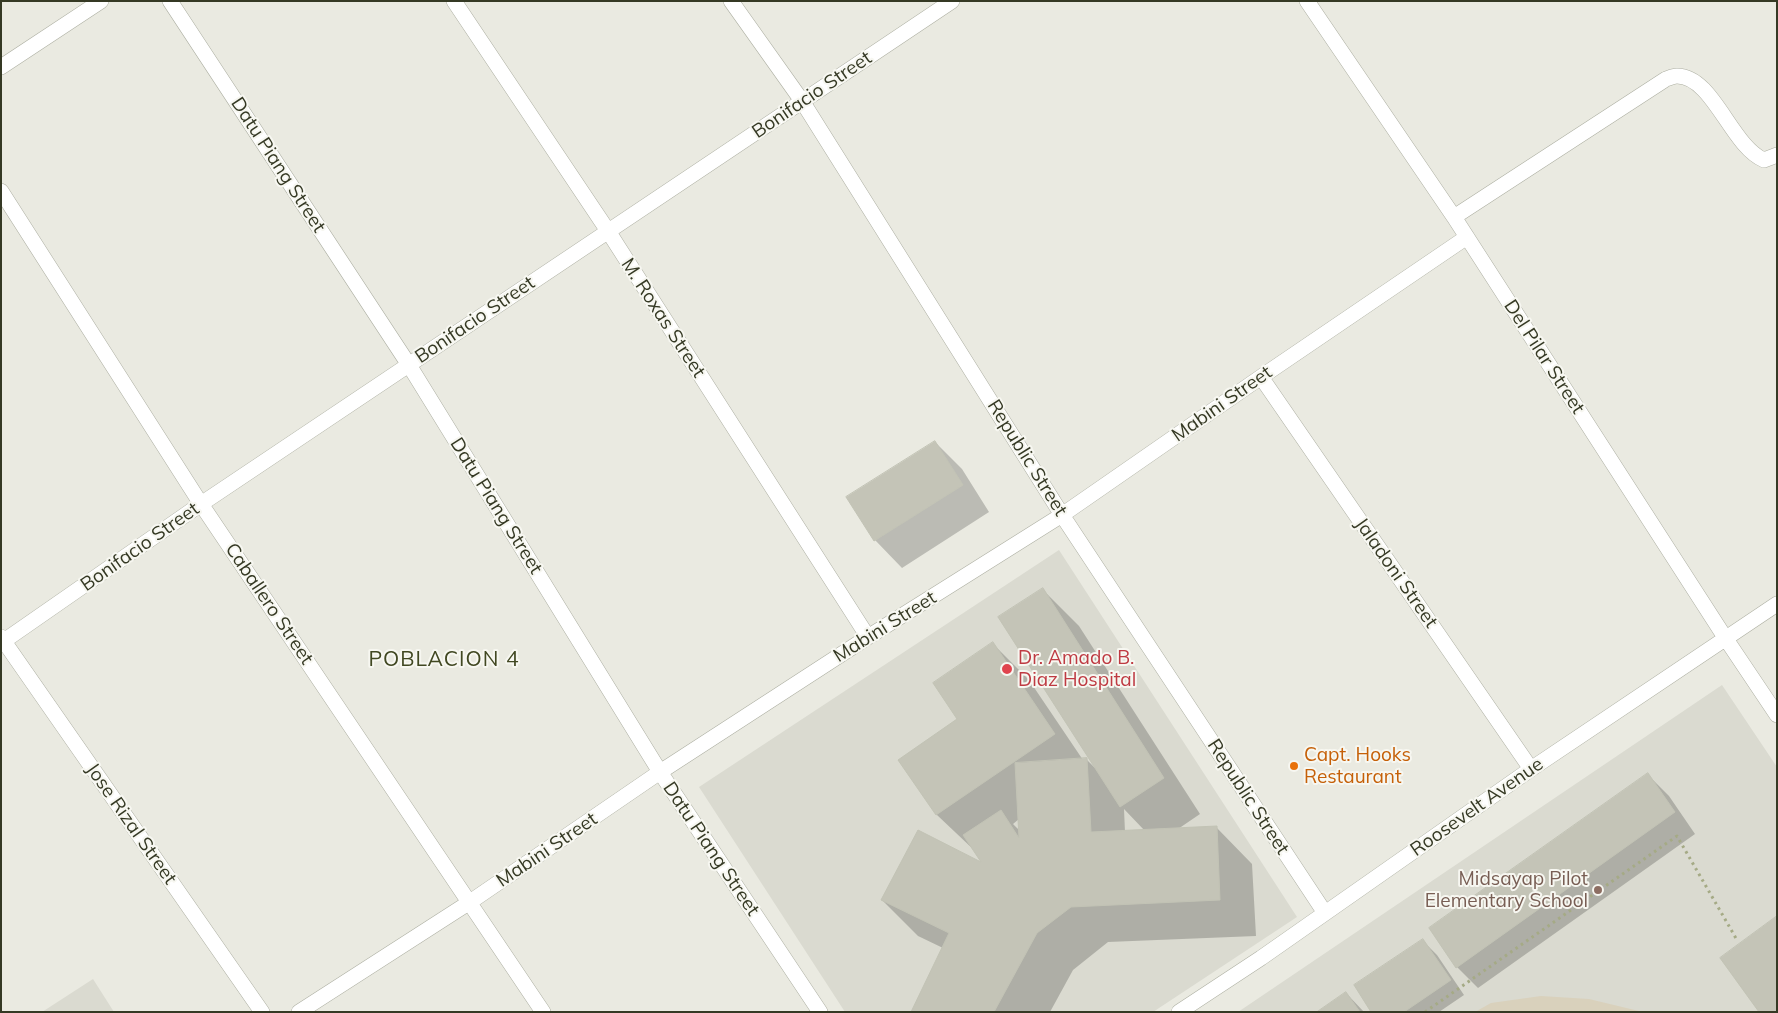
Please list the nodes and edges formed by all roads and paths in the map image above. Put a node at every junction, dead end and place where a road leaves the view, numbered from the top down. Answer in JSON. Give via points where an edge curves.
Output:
{"nodes":[{"id":1,"x":101,"y":1,"type":"edge"},
{"id":2,"x":170,"y":1,"type":"edge"},
{"id":3,"x":454,"y":1,"type":"edge"},
{"id":4,"x":731,"y":1,"type":"edge"},
{"id":5,"x":952,"y":1,"type":"edge"},
{"id":6,"x":1307,"y":1,"type":"edge"},
{"id":7,"x":1,"y":67,"type":"edge"},
{"id":8,"x":802,"y":101,"type":"junction"},
{"id":9,"x":1777,"y":155,"type":"edge"},
{"id":10,"x":1,"y":191,"type":"edge"},
{"id":11,"x":1454,"y":217,"type":"junction"},
{"id":12,"x":608,"y":231,"type":"junction"},
{"id":13,"x":1467,"y":237,"type":"junction"},
{"id":14,"x":409,"y":365,"type":"junction"},
{"id":15,"x":1260,"y":377,"type":"junction"},
{"id":16,"x":201,"y":504,"type":"junction"},
{"id":17,"x":1062,"y":515,"type":"junction"},
{"id":18,"x":1777,"y":604,"type":"edge"},
{"id":19,"x":868,"y":637,"type":"junction"},
{"id":20,"x":1726,"y":639,"type":"junction"},
{"id":21,"x":2,"y":641,"type":"edge"},
{"id":22,"x":1777,"y":715,"type":"edge"},
{"id":23,"x":1531,"y":769,"type":"junction"},
{"id":24,"x":660,"y":772,"type":"junction"},
{"id":25,"x":470,"y":902,"type":"junction"},
{"id":26,"x":1325,"y":913,"type":"junction"},
{"id":27,"x":1737,"y":940,"type":"dead end"},
{"id":28,"x":262,"y":1012,"type":"edge"},
{"id":29,"x":299,"y":1012,"type":"edge"},
{"id":30,"x":543,"y":1012,"type":"edge"},
{"id":31,"x":820,"y":1012,"type":"edge"},
{"id":32,"x":1179,"y":1012,"type":"edge"},
{"id":33,"x":1425,"y":1012,"type":"edge"}],
"edges":[{"from":1,"to":7,"type":"street"},
{"from":2,"to":14,"type":"street","name":"Datu Piang Street"},
{"from":3,"to":12,"type":"street","name":"M. Roxas Street"},
{"from":4,"to":8,"type":"street","name":"Republic Street"},
{"from":5,"to":8,"type":"street","name":"Bonifacio Street"},
{"from":6,"to":11,"type":"street","name":"Del Pilar Street"},
{"from":8,"to":12,"type":"street","name":"Bonifacio Street"},
{"from":8,"to":17,"type":"street","name":"Republic Street"},
{"from":9,"to":11,"type":"street","via":[[1764,160],[1749,151],[1703,88],[1689,78],[1676,76],[1666,79]]},
{"from":10,"to":16,"type":"street","name":"Caballero Street"},
{"from":11,"to":13,"type":"street","name":"Del Pilar Street"},
{"from":12,"to":14,"type":"street","name":"Bonifacio Street"},
{"from":12,"to":19,"type":"street","name":"M. Roxas Street"},
{"from":13,"to":15,"type":"street","name":"Mabini Street"},
{"from":13,"to":20,"type":"street","name":"Del Pilar Street"},
{"from":14,"to":16,"type":"street","name":"Bonifacio Street"},
{"from":14,"to":24,"type":"street","name":"Datu Piang Street"},
{"from":15,"to":17,"type":"street","name":"Mabini Street"},
{"from":15,"to":23,"type":"street","name":"Jaladoni Street"},
{"from":16,"to":21,"type":"street","name":"Bonifacio Street"},
{"from":16,"to":25,"type":"street","name":"Caballero Street"},
{"from":17,"to":19,"type":"street","name":"Mabini Street"},
{"from":17,"to":26,"type":"street","name":"Republic Street"},
{"from":18,"to":20,"type":"street","name":"Roosevelt Avenue"},
{"from":19,"to":24,"type":"street","name":"Mabini Street"},
{"from":20,"to":22,"type":"street","name":"Del Pilar Street"},
{"from":20,"to":23,"type":"street","name":"Roosevelt Avenue"},
{"from":21,"to":28,"type":"street","name":"Jose Rizal Street"},
{"from":23,"to":26,"type":"street","name":"Roosevelt Avenue"},
{"from":24,"to":25,"type":"street","name":"Mabini Street"},
{"from":24,"to":31,"type":"street","name":"Datu Piang Street"},
{"from":25,"to":29,"type":"street","name":"Mabini Street"},
{"from":25,"to":30,"type":"street","name":"Caballero Street"},
{"from":26,"to":32,"type":"street","name":"Roosevelt Avenue"},
{"from":27,"to":33,"type":"path","via":[[1677,836]]}]}
